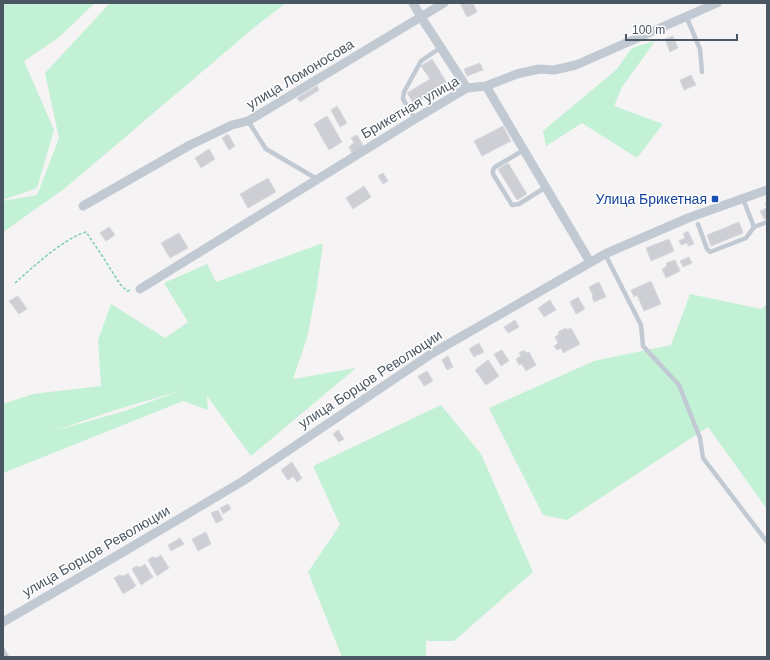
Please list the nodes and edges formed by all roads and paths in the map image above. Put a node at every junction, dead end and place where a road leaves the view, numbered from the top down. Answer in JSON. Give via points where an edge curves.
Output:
{"nodes":[{"id":1,"x":413,"y":3,"type":"edge"},
{"id":2,"x":444,"y":3,"type":"edge"},
{"id":3,"x":717,"y":3,"type":"edge"},
{"id":4,"x":686,"y":16,"type":"junction"},
{"id":5,"x":421,"y":17,"type":"junction"},
{"id":6,"x":440,"y":48,"type":"junction"},
{"id":7,"x":702,"y":72,"type":"dead end"},
{"id":8,"x":486,"y":86,"type":"junction"},
{"id":9,"x":467,"y":88,"type":"junction"},
{"id":10,"x":415,"y":119,"type":"junction"},
{"id":11,"x":248,"y":121,"type":"junction"},
{"id":12,"x":524,"y":150,"type":"junction"},
{"id":13,"x":318,"y":179,"type":"junction"},
{"id":14,"x":546,"y":188,"type":"junction"},
{"id":15,"x":767,"y":190,"type":"edge"},
{"id":16,"x":743,"y":199,"type":"junction"},
{"id":17,"x":83,"y":206,"type":"dead end"},
{"id":18,"x":767,"y":222,"type":"edge"},
{"id":19,"x":698,"y":224,"type":"dead end"},
{"id":20,"x":754,"y":227,"type":"junction"},
{"id":21,"x":605,"y":254,"type":"junction"},
{"id":22,"x":590,"y":262,"type":"junction"},
{"id":23,"x":15,"y":283,"type":"dead end"},
{"id":24,"x":140,"y":289,"type":"joint"},
{"id":25,"x":767,"y":542,"type":"edge"},
{"id":26,"x":3,"y":622,"type":"edge"},
{"id":27,"x":3,"y":650,"type":"edge"},
{"id":28,"x":7,"y":657,"type":"edge"}],
"edges":[{"from":1,"to":5,"type":"street"},
{"from":2,"to":5,"type":"street","name":"улица Ломоносова"},
{"from":3,"to":4,"type":"street","name":"Брикетная улица"},
{"from":4,"to":7,"type":"lane","via":[[700,49]]},
{"from":4,"to":8,"type":"street","name":"Брикетная улица","via":[[576,65],[517,74]]},
{"from":5,"to":6,"type":"street"},
{"from":5,"to":11,"type":"street","name":"улица Ломоносова"},
{"from":6,"to":9,"type":"street"},
{"from":6,"to":10,"type":"lane","via":[[421,61],[402,96]]},
{"from":8,"to":9,"type":"street","name":"Брикетная улица"},
{"from":8,"to":12,"type":"street"},
{"from":9,"to":10,"type":"street","name":"Брикетная улица"},
{"from":10,"to":13,"type":"street","name":"Брикетная улица"},
{"from":11,"to":13,"type":"lane","via":[[266,149]]},
{"from":11,"to":17,"type":"street","name":"улица Ломоносова","via":[[232,125],[190,145]]},
{"from":12,"to":14,"type":"street"},
{"from":12,"to":14,"type":"lane","via":[[495,167],[492,170],[493,174],[512,205]]},
{"from":13,"to":24,"type":"street","name":"Брикетная улица"},
{"from":14,"to":22,"type":"street"},
{"from":15,"to":16,"type":"street","name":"улица Борцов Революции"},
{"from":16,"to":20,"type":"lane"},
{"from":16,"to":21,"type":"street","name":"улица Борцов Революции","via":[[688,218]]},
{"from":18,"to":20,"type":"lane"},
{"from":19,"to":20,"type":"lane","via":[[710,252],[746,238]]},
{"from":21,"to":22,"type":"street","name":"улица Борцов Революции"},
{"from":21,"to":25,"type":"lane","via":[[641,325],[643,346],[679,385],[700,438],[703,458]]},
{"from":22,"to":26,"type":"street","name":"улица Борцов Революции","via":[[431,354],[243,481]]},
{"from":23,"to":24,"type":"path","via":[[37,263],[76,235],[86,232],[120,284],[127,291]]},
{"from":27,"to":28,"type":"lane"}]}
